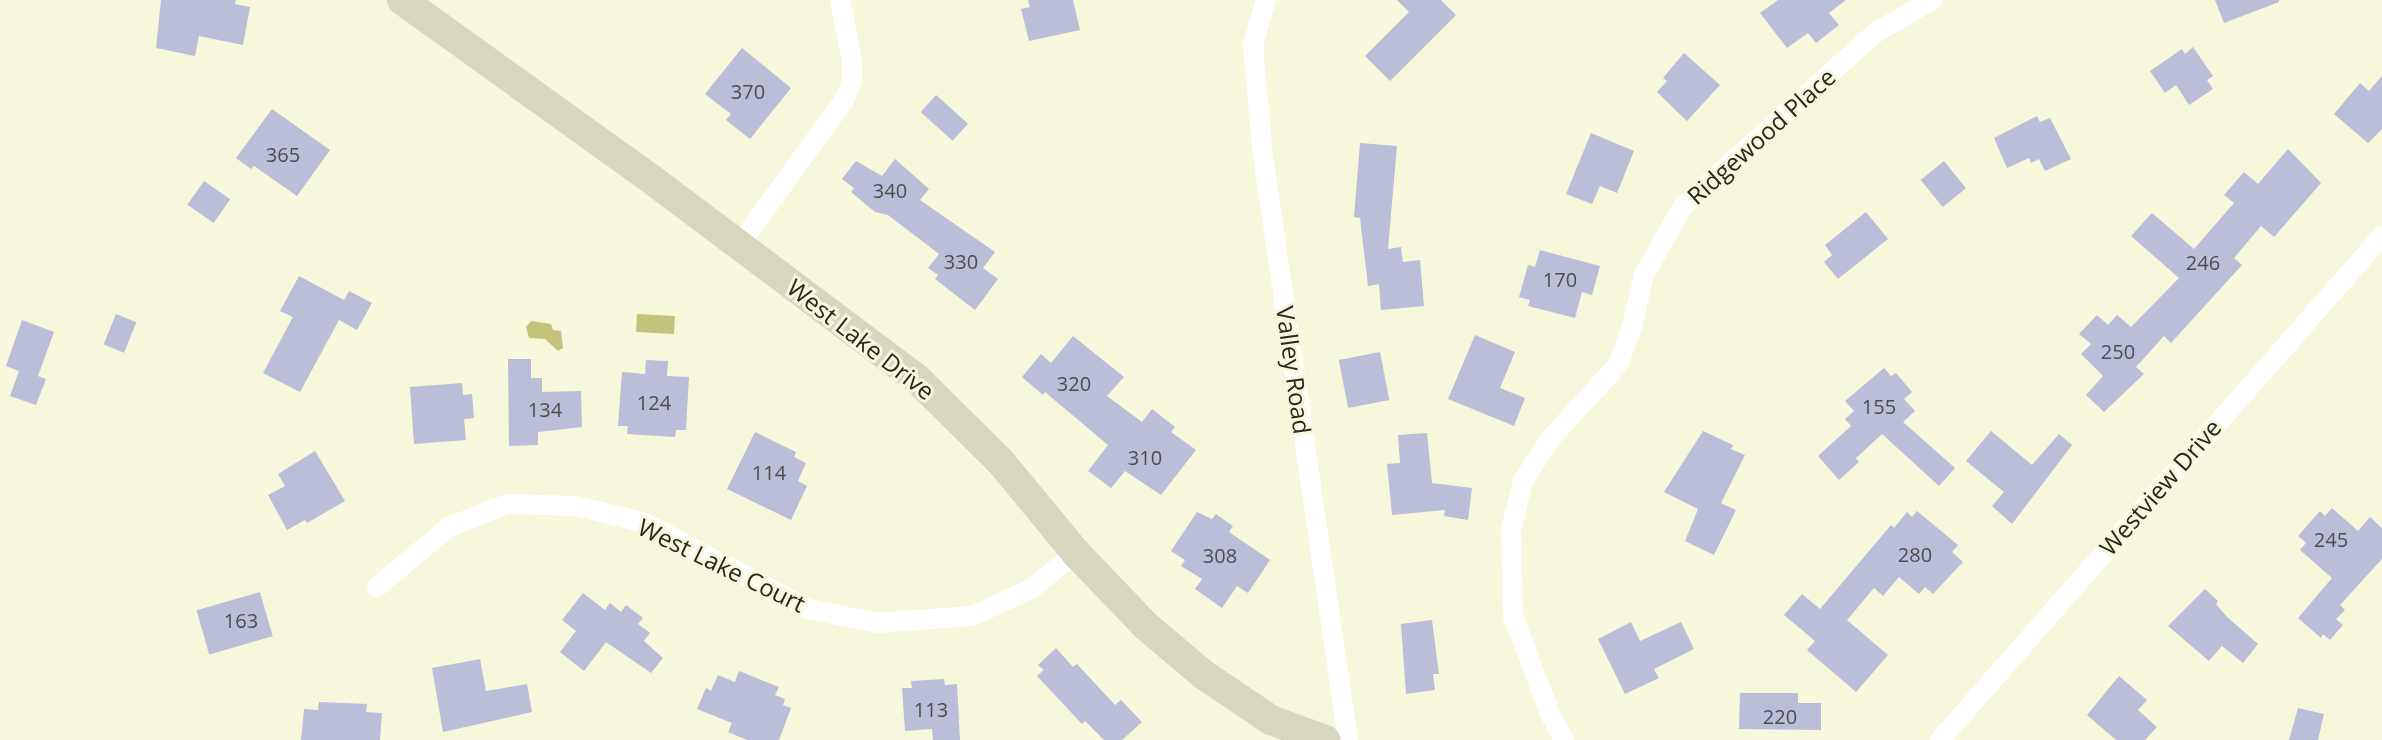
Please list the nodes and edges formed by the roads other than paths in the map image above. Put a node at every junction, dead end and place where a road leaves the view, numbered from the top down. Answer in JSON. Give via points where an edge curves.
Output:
{"nodes":[{"id":1,"x":402,"y":0,"type":"edge"},
{"id":2,"x":840,"y":0,"type":"edge"},
{"id":3,"x":1266,"y":0,"type":"edge"},
{"id":4,"x":1932,"y":0,"type":"edge"},
{"id":5,"x":2382,"y":236,"type":"edge"},
{"id":6,"x":739,"y":245,"type":"junction"},
{"id":7,"x":1076,"y":553,"type":"junction"},
{"id":8,"x":377,"y":587,"type":"dead end"},
{"id":9,"x":1325,"y":740,"type":"edge"},
{"id":10,"x":1348,"y":740,"type":"edge"},
{"id":11,"x":1564,"y":740,"type":"edge"},
{"id":12,"x":1940,"y":740,"type":"edge"}],
"edges":[{"from":1,"to":6,"type":"main road","name":"West Lake Drive"},
{"from":2,"to":6,"type":"street","via":[[852,61],[845,99]]},
{"from":3,"to":10,"type":"street","name":"Valley Road","via":[[1253,45],[1263,156]]},
{"from":4,"to":11,"type":"street","name":"Ridgewood Place","via":[[1875,33],[1683,206],[1644,275],[1618,365],[1551,438],[1523,481],[1511,529],[1513,616]]},
{"from":5,"to":12,"type":"street","name":"Westview Drive"},
{"from":6,"to":7,"type":"main road","name":"West Lake Drive","via":[[915,377],[1000,461]]},
{"from":7,"to":8,"type":"street","name":"West Lake Court","via":[[1031,589],[972,616],[878,623],[809,609],[645,523],[576,506],[507,504],[449,527]]},
{"from":7,"to":9,"type":"main road","name":"West Lake Drive","via":[[1146,626],[1204,675],[1271,720]]}]}
